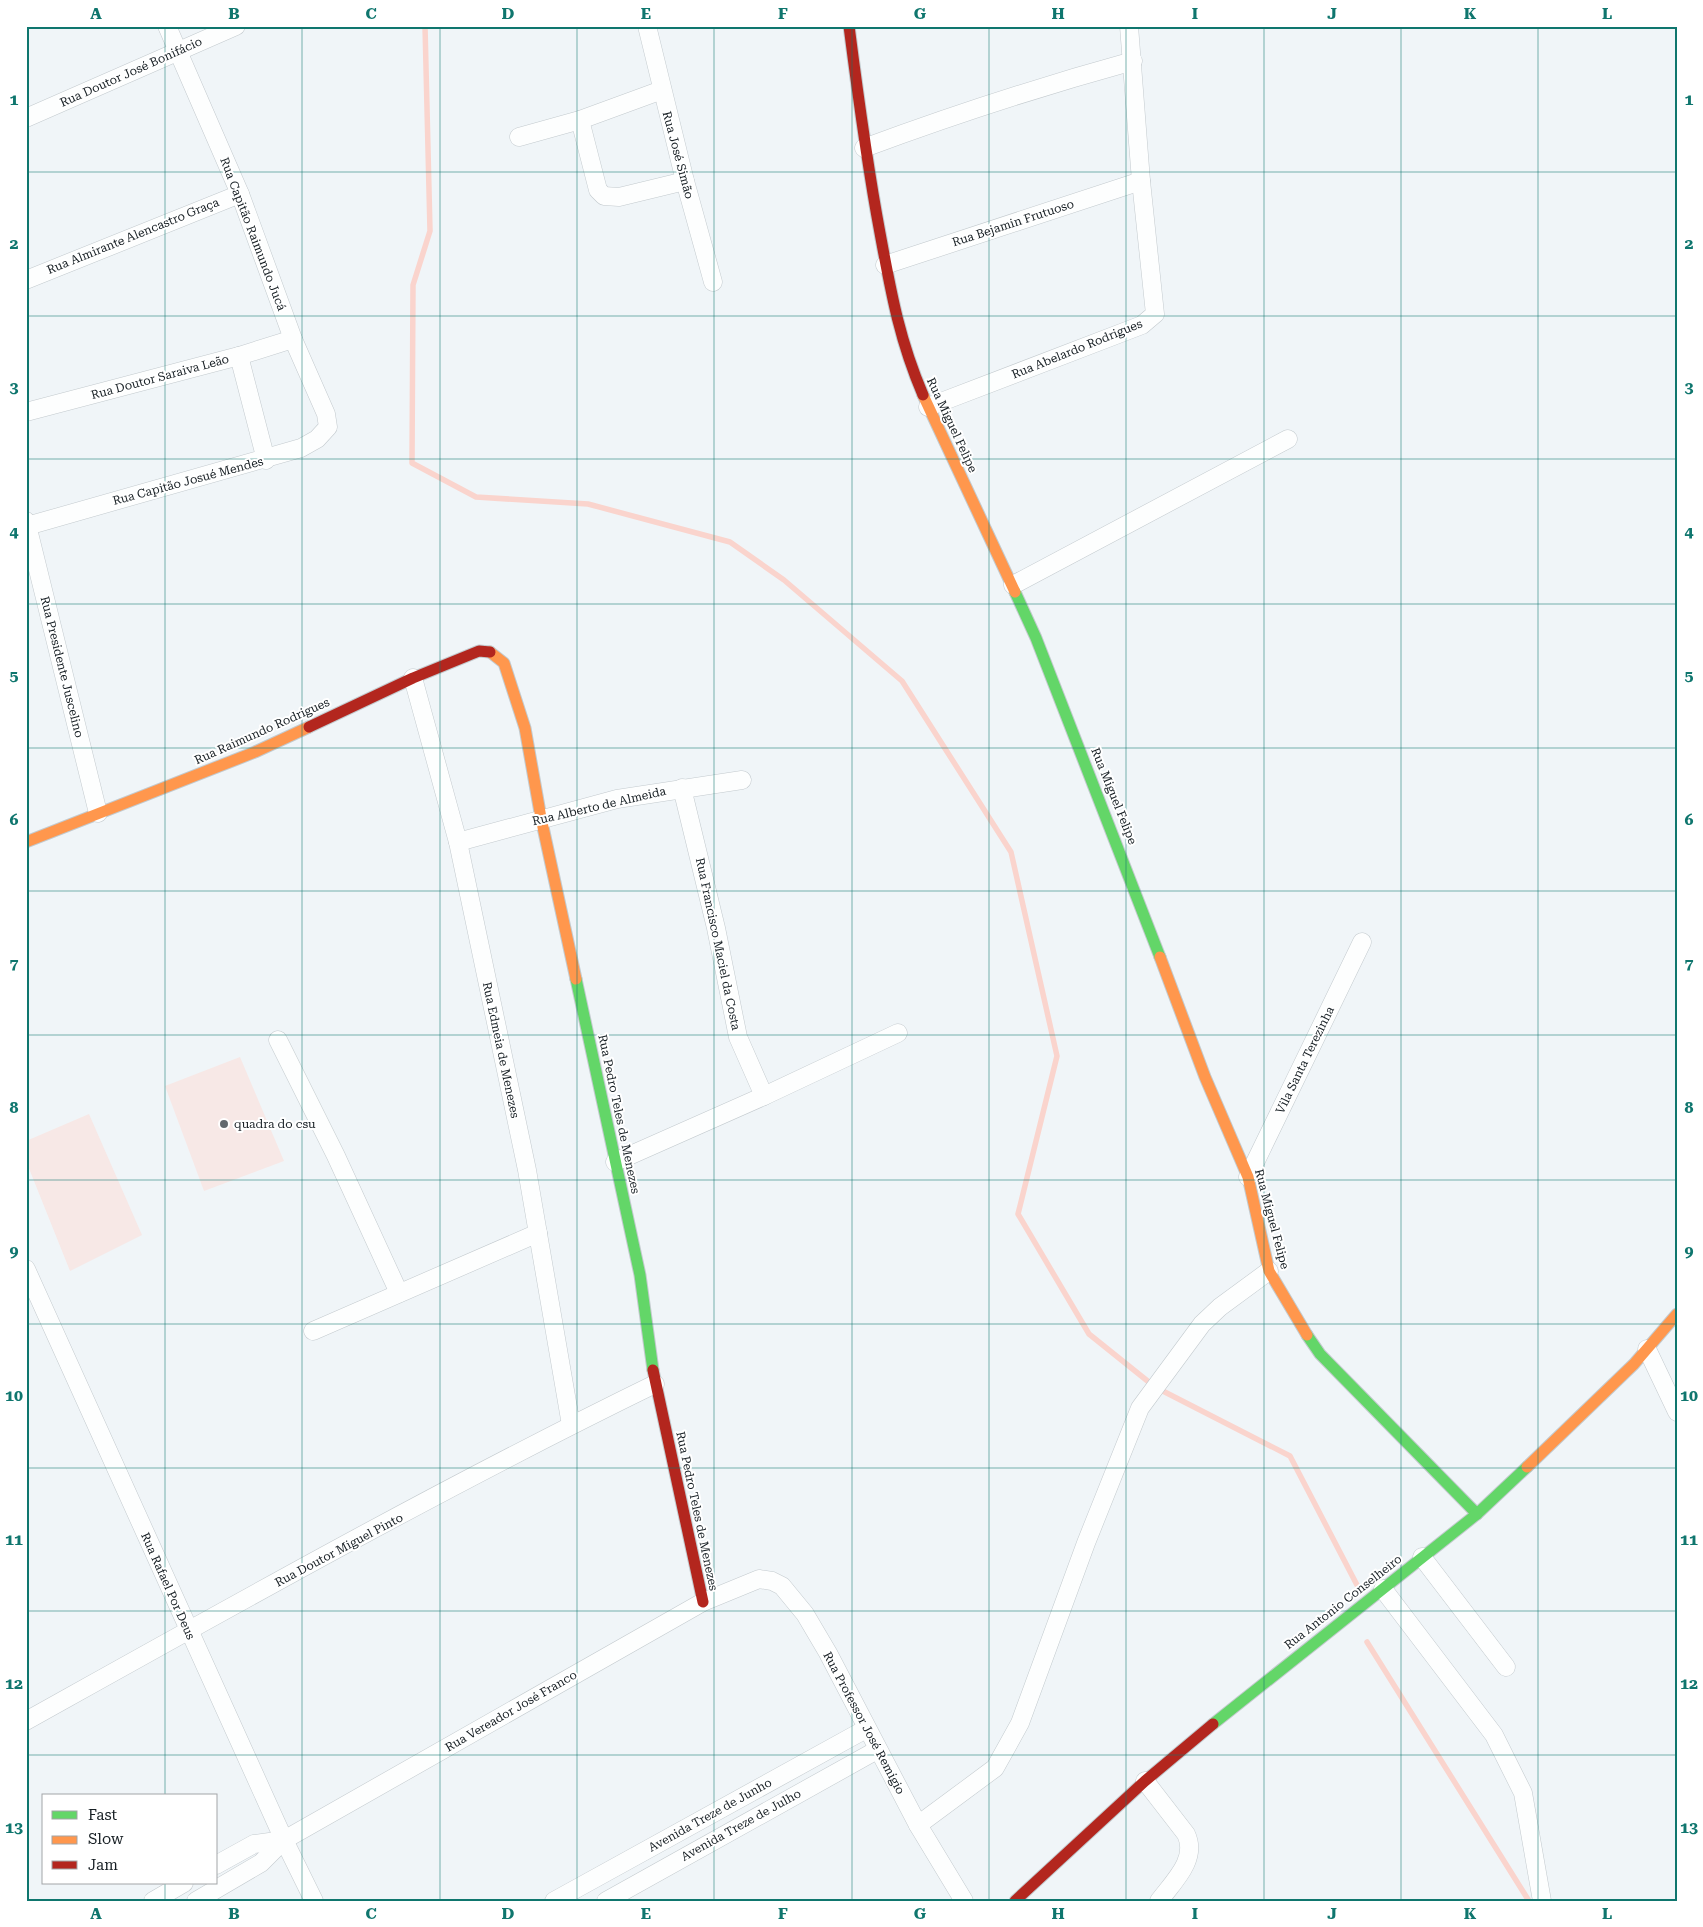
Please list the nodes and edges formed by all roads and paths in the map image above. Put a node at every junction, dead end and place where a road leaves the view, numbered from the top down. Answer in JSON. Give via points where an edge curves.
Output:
{"nodes":[{"id":1,"x":167,"y":26,"type":"edge"},
{"id":2,"x":236,"y":26,"type":"edge"},
{"id":3,"x":647,"y":26,"type":"edge"},
{"id":4,"x":849,"y":26,"type":"edge"},
{"id":5,"x":1130,"y":26,"type":"edge"},
{"id":6,"x":177,"y":52,"type":"junction"},
{"id":7,"x":1133,"y":61,"type":"junction"},
{"id":8,"x":662,"y":90,"type":"junction"},
{"id":9,"x":26,"y":118,"type":"edge"},
{"id":10,"x":580,"y":120,"type":"junction"},
{"id":11,"x":520,"y":137,"type":"dead end"},
{"id":12,"x":864,"y":148,"type":"junction"},
{"id":13,"x":685,"y":181,"type":"junction"},
{"id":14,"x":1141,"y":181,"type":"junction"},
{"id":15,"x":240,"y":194,"type":"junction"},
{"id":16,"x":885,"y":265,"type":"junction"},
{"id":17,"x":26,"y":280,"type":"edge"},
{"id":18,"x":713,"y":282,"type":"dead end"},
{"id":19,"x":293,"y":339,"type":"junction"},
{"id":20,"x":239,"y":356,"type":"junction"},
{"id":21,"x":928,"y":407,"type":"junction"},
{"id":22,"x":26,"y":412,"type":"edge"},
{"id":23,"x":326,"y":414,"type":"joint"},
{"id":24,"x":1288,"y":439,"type":"dead end"},
{"id":25,"x":266,"y":460,"type":"junction"},
{"id":26,"x":27,"y":523,"type":"edge"},
{"id":27,"x":1012,"y":585,"type":"junction"},
{"id":28,"x":479,"y":651,"type":"joint"},
{"id":29,"x":413,"y":678,"type":"junction"},
{"id":30,"x":742,"y":780,"type":"dead end"},
{"id":31,"x":682,"y":788,"type":"junction"},
{"id":32,"x":98,"y":813,"type":"junction"},
{"id":33,"x":541,"y":818,"type":"junction"},
{"id":34,"x":26,"y":842,"type":"edge"},
{"id":35,"x":458,"y":842,"type":"junction"},
{"id":36,"x":1362,"y":942,"type":"dead end"},
{"id":37,"x":898,"y":1033,"type":"dead end"},
{"id":38,"x":278,"y":1040,"type":"dead end"},
{"id":39,"x":764,"y":1096,"type":"junction"},
{"id":40,"x":615,"y":1162,"type":"junction"},
{"id":41,"x":1248,"y":1177,"type":"junction"},
{"id":42,"x":538,"y":1233,"type":"junction"},
{"id":43,"x":26,"y":1269,"type":"edge"},
{"id":44,"x":1269,"y":1271,"type":"junction"},
{"id":45,"x":399,"y":1293,"type":"junction"},
{"id":46,"x":1677,"y":1314,"type":"edge"},
{"id":47,"x":313,"y":1331,"type":"dead end"},
{"id":48,"x":1647,"y":1349,"type":"junction"},
{"id":49,"x":655,"y":1384,"type":"junction"},
{"id":50,"x":1677,"y":1412,"type":"edge"},
{"id":51,"x":571,"y":1425,"type":"junction"},
{"id":52,"x":1477,"y":1514,"type":"junction"},
{"id":53,"x":1422,"y":1557,"type":"junction"},
{"id":54,"x":741,"y":1586,"type":"joint"},
{"id":55,"x":1383,"y":1589,"type":"junction"},
{"id":56,"x":702,"y":1602,"type":"junction"},
{"id":57,"x":188,"y":1631,"type":"junction"},
{"id":58,"x":1506,"y":1667,"type":"dead end"},
{"id":59,"x":26,"y":1721,"type":"edge"},
{"id":60,"x":866,"y":1729,"type":"junction"},
{"id":61,"x":877,"y":1750,"type":"junction"},
{"id":62,"x":1145,"y":1781,"type":"junction"},
{"id":63,"x":918,"y":1826,"type":"junction"},
{"id":64,"x":284,"y":1840,"type":"junction"},
{"id":65,"x":218,"y":1864,"type":"edge"},
{"id":66,"x":182,"y":1884,"type":"edge"},
{"id":67,"x":153,"y":1901,"type":"edge"},
{"id":68,"x":196,"y":1901,"type":"edge"},
{"id":69,"x":314,"y":1901,"type":"edge"},
{"id":70,"x":554,"y":1901,"type":"edge"},
{"id":71,"x":606,"y":1901,"type":"edge"},
{"id":72,"x":964,"y":1901,"type":"edge"},
{"id":73,"x":1015,"y":1901,"type":"edge"},
{"id":74,"x":1159,"y":1901,"type":"edge"},
{"id":75,"x":1542,"y":1901,"type":"edge"}],
"edges":[{"from":1,"to":6,"type":"street","name":"Rua Capitão Raimundo Jucá"},
{"from":2,"to":6,"type":"street","name":"Rua Doutor José Bonifácio"},
{"from":3,"to":8,"type":"street","name":"Rua José Simão"},
{"from":4,"to":12,"type":"street","name":"Rua Miguel Felipe"},
{"from":5,"to":7,"type":"street"},
{"from":6,"to":9,"type":"street","name":"Rua Doutor José Bonifácio"},
{"from":6,"to":15,"type":"street","name":"Rua Capitão Raimundo Jucá"},
{"from":7,"to":12,"type":"street","via":[[954,114]]},
{"from":7,"to":14,"type":"street"},
{"from":8,"to":10,"type":"street"},
{"from":8,"to":13,"type":"street","name":"Rua José Simão"},
{"from":10,"to":11,"type":"street"},
{"from":10,"to":13,"type":"street","via":[[598,190],[604,196],[619,197]]},
{"from":12,"to":16,"type":"street","name":"Rua Miguel Felipe"},
{"from":13,"to":18,"type":"street","name":"Rua José Simão"},
{"from":14,"to":16,"type":"street","name":"Rua Bejamin Frutuoso"},
{"from":14,"to":21,"type":"street","name":"Rua Abelardo Rodrigues","via":[[1155,307],[1151,319],[1142,326]]},
{"from":15,"to":17,"type":"street","name":"Rua Almirante Alencastro Graça"},
{"from":15,"to":19,"type":"street","name":"Rua Capitão Raimundo Jucá"},
{"from":16,"to":21,"type":"street","name":"Rua Miguel Felipe","via":[[906,355]]},
{"from":19,"to":20,"type":"street","name":"Rua Doutor Saraiva Leão"},
{"from":19,"to":23,"type":"street","name":"Rua Capitão Raimundo Jucá"},
{"from":20,"to":22,"type":"street","name":"Rua Doutor Saraiva Leão"},
{"from":20,"to":25,"type":"street"},
{"from":21,"to":27,"type":"street","name":"Rua Miguel Felipe"},
{"from":23,"to":25,"type":"street","name":"Rua Capitão Josué Mendes","via":[[328,427],[317,439]]},
{"from":24,"to":27,"type":"street"},
{"from":25,"to":26,"type":"street","name":"Rua Capitão Josué Mendes"},
{"from":26,"to":32,"type":"street","name":"Rua Presidente Juscelino"},
{"from":27,"to":41,"type":"street","name":"Rua Miguel Felipe","via":[[1117,842],[1205,1077]]},
{"from":28,"to":29,"type":"street","name":"Rua Raimundo Rodrigues"},
{"from":28,"to":33,"type":"street","name":"Rua Pedro Teles de Menezes","via":[[496,655],[507,668],[525,728]]},
{"from":29,"to":32,"type":"street","name":"Rua Raimundo Rodrigues","via":[[256,752]]},
{"from":29,"to":35,"type":"street","name":"Rua Edmeia de Menezes"},
{"from":30,"to":31,"type":"street","name":"Rua Alberto de Almeida"},
{"from":31,"to":33,"type":"street","name":"Rua Alberto de Almeida","via":[[617,799]]},
{"from":31,"to":39,"type":"street","name":"Rua Francisco Maciel da Costa","via":[[738,1037]]},
{"from":32,"to":34,"type":"street","name":"Rua Raimundo Rodrigues"},
{"from":33,"to":35,"type":"street","name":"Rua Alberto de Almeida"},
{"from":33,"to":40,"type":"street","name":"Rua Pedro Teles de Menezes"},
{"from":35,"to":42,"type":"street","name":"Rua Edmeia de Menezes"},
{"from":36,"to":41,"type":"street","name":"Vila Santa Terezinha"},
{"from":37,"to":39,"type":"street"},
{"from":38,"to":45,"type":"street"},
{"from":39,"to":40,"type":"street"},
{"from":40,"to":49,"type":"street","name":"Rua Pedro Teles de Menezes","via":[[640,1276]]},
{"from":41,"to":44,"type":"street","name":"Rua Miguel Felipe"},
{"from":42,"to":45,"type":"street"},
{"from":42,"to":51,"type":"street","name":"Rua Edmeia de Menezes"},
{"from":43,"to":57,"type":"street","name":"Rua Rafael Por Deus"},
{"from":44,"to":52,"type":"street","name":"Rua Miguel Felipe","via":[[1320,1354]]},
{"from":44,"to":63,"type":"street","via":[[1202,1324],[1140,1408],[1008,1748],[995,1768]]},
{"from":45,"to":47,"type":"street"},
{"from":46,"to":48,"type":"street","name":"Rua Antonio Conselheiro"},
{"from":48,"to":50,"type":"street"},
{"from":48,"to":52,"type":"street","name":"Rua Antonio Conselheiro","via":[[1555,1442]]},
{"from":49,"to":51,"type":"street","name":"Rua Doutor Miguel Pinto"},
{"from":49,"to":56,"type":"street","name":"Rua Pedro Teles de Menezes"},
{"from":51,"to":57,"type":"street","name":"Rua Doutor Miguel Pinto"},
{"from":52,"to":53,"type":"street","name":"Rua Antonio Conselheiro"},
{"from":53,"to":55,"type":"street","name":"Rua Antonio Conselheiro"},
{"from":53,"to":58,"type":"street"},
{"from":54,"to":56,"type":"street","name":"Rua Vereador José Franco"},
{"from":54,"to":60,"type":"street","name":"Rua Professor José Remígio","via":[[759,1579],[772,1580],[782,1586],[805,1614],[828,1653]]},
{"from":55,"to":62,"type":"street","name":"Rua Antonio Conselheiro"},
{"from":55,"to":75,"type":"street","via":[[1494,1735],[1504,1753],[1522,1792]]},
{"from":56,"to":64,"type":"street","name":"Rua Vereador José Franco"},
{"from":57,"to":59,"type":"street","name":"Rua Doutor Miguel Pinto"},
{"from":57,"to":64,"type":"street","name":"Rua Rafael Por Deus"},
{"from":60,"to":61,"type":"street","name":"Rua Professor José Remígio"},
{"from":60,"to":70,"type":"street","name":"Avenida Treze de Junho"},
{"from":61,"to":63,"type":"street","name":"Rua Professor José Remígio"},
{"from":61,"to":71,"type":"street","name":"Avenida Treze de Julho"},
{"from":62,"to":73,"type":"street","name":"Rua Antonio Conselheiro"},
{"from":62,"to":74,"type":"street","via":[[1191,1844],[1190,1856]]},
{"from":63,"to":72,"type":"street","name":"Rua Professor José Remígio"},
{"from":64,"to":65,"type":"street","name":"Rua Vereador José Franco","via":[[254,1844]]},
{"from":64,"to":68,"type":"street","name":"Rua Vereador José Franco","via":[[261,1863]]},
{"from":64,"to":69,"type":"street","name":"Rua Rafael Por Deus"},
{"from":66,"to":67,"type":"street"}]}
